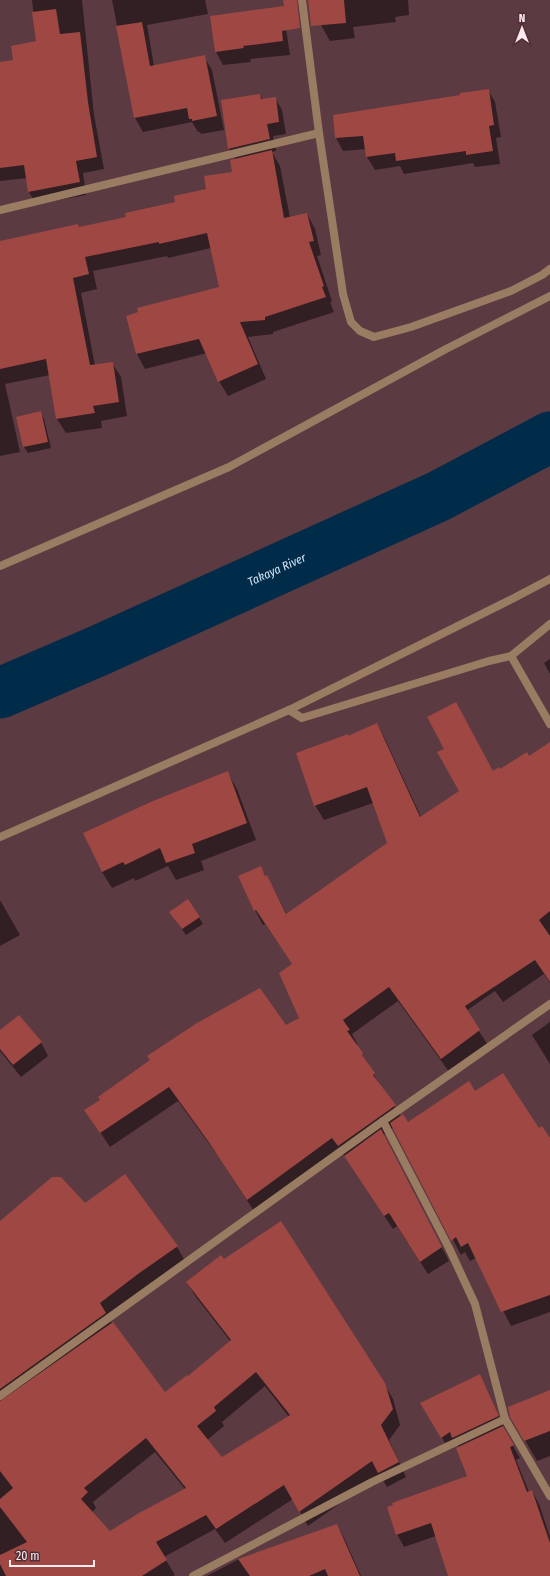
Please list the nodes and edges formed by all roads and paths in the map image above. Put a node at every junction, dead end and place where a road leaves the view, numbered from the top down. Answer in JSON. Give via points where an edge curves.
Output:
{"nodes":[{"id":1,"x":302,"y":0,"type":"edge"},
{"id":2,"x":319,"y":133,"type":"junction"},
{"id":3,"x":0,"y":210,"type":"edge"},
{"id":4,"x":550,"y":269,"type":"edge"},
{"id":5,"x":550,"y":296,"type":"edge"},
{"id":6,"x":0,"y":566,"type":"edge"},
{"id":7,"x":550,"y":579,"type":"edge"},
{"id":8,"x":550,"y":624,"type":"edge"},
{"id":9,"x":511,"y":656,"type":"junction"},
{"id":10,"x":289,"y":710,"type":"junction"},
{"id":11,"x":550,"y":724,"type":"edge"},
{"id":12,"x":0,"y":837,"type":"edge"},
{"id":13,"x":550,"y":1004,"type":"edge"},
{"id":14,"x":383,"y":1121,"type":"junction"},
{"id":15,"x":0,"y":1396,"type":"edge"},
{"id":16,"x":505,"y":1418,"type":"junction"},
{"id":17,"x":550,"y":1496,"type":"edge"},
{"id":18,"x":193,"y":1576,"type":"edge"}],
"edges":[{"from":1,"to":2,"type":"street"},
{"from":2,"to":3,"type":"street"},
{"from":2,"to":4,"type":"street","via":[[342,294],[351,322],[360,331],[374,337],[411,327],[511,291]]},
{"from":5,"to":6,"type":"street","via":[[446,349],[229,467]]},
{"from":7,"to":10,"type":"street"},
{"from":8,"to":9,"type":"street"},
{"from":9,"to":10,"type":"street","via":[[302,718]]},
{"from":9,"to":11,"type":"street"},
{"from":10,"to":12,"type":"street"},
{"from":13,"to":14,"type":"street"},
{"from":14,"to":15,"type":"street"},
{"from":14,"to":16,"type":"street","via":[[450,1248],[475,1304]]},
{"from":16,"to":17,"type":"street"},
{"from":16,"to":18,"type":"street","via":[[372,1482]]}]}
